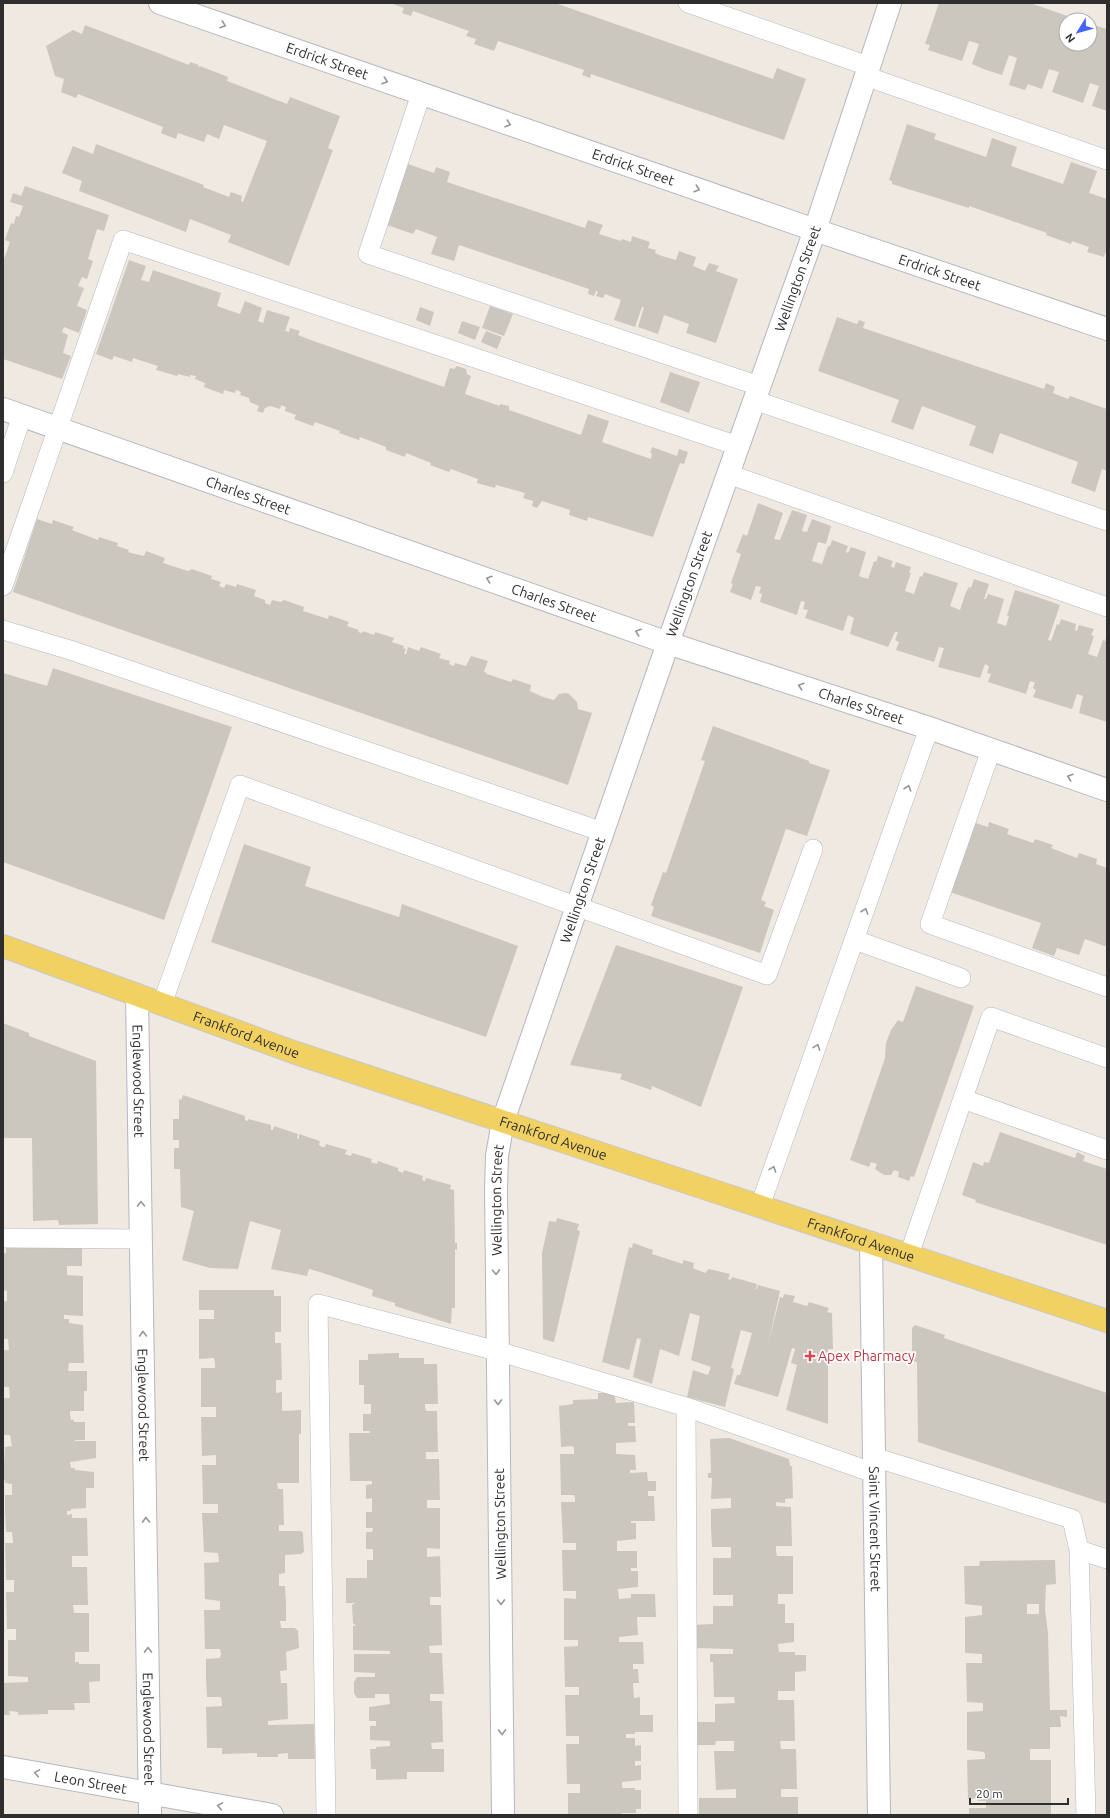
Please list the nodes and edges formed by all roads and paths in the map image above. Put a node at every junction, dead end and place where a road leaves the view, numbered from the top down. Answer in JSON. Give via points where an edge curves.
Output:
{"nodes":[{"id":1,"x":160,"y":3,"type":"edge"},
{"id":2,"x":688,"y":3,"type":"edge"},
{"id":3,"x":890,"y":3,"type":"edge"},
{"id":4,"x":202,"y":10,"type":"edge"},
{"id":5,"x":867,"y":71,"type":"junction"},
{"id":6,"x":421,"y":94,"type":"junction"},
{"id":7,"x":1107,"y":160,"type":"edge"},
{"id":8,"x":815,"y":230,"type":"junction"},
{"id":9,"x":1107,"y":328,"type":"edge"},
{"id":10,"x":757,"y":393,"type":"junction"},
{"id":11,"x":12,"y":412,"type":"edge"},
{"id":12,"x":58,"y":428,"type":"junction"},
{"id":13,"x":738,"y":446,"type":"junction"},
{"id":14,"x":3,"y":473,"type":"edge"},
{"id":15,"x":728,"y":474,"type":"junction"},
{"id":16,"x":1107,"y":521,"type":"edge"},
{"id":17,"x":3,"y":586,"type":"edge"},
{"id":18,"x":1107,"y":607,"type":"edge"},
{"id":19,"x":3,"y":630,"type":"edge"},
{"id":20,"x":668,"y":643,"type":"junction"},
{"id":21,"x":929,"y":728,"type":"junction"},
{"id":22,"x":991,"y":750,"type":"junction"},
{"id":23,"x":1107,"y":790,"type":"edge"},
{"id":24,"x":603,"y":832,"type":"junction"},
{"id":25,"x":813,"y":849,"type":"dead end"},
{"id":26,"x":578,"y":906,"type":"junction"},
{"id":27,"x":854,"y":940,"type":"junction"},
{"id":28,"x":3,"y":946,"type":"edge"},
{"id":29,"x":961,"y":978,"type":"dead end"},
{"id":30,"x":1107,"y":987,"type":"edge"},
{"id":31,"x":137,"y":995,"type":"junction"},
{"id":32,"x":162,"y":1004,"type":"junction"},
{"id":33,"x":1107,"y":1058,"type":"edge"},
{"id":34,"x":963,"y":1099,"type":"junction"},
{"id":35,"x":503,"y":1121,"type":"junction"},
{"id":36,"x":1107,"y":1150,"type":"edge"},
{"id":37,"x":760,"y":1206,"type":"junction"},
{"id":38,"x":3,"y":1238,"type":"edge"},
{"id":39,"x":141,"y":1239,"type":"junction"},
{"id":40,"x":871,"y":1243,"type":"junction"},
{"id":41,"x":909,"y":1255,"type":"junction"},
{"id":42,"x":1107,"y":1321,"type":"edge"},
{"id":43,"x":497,"y":1350,"type":"junction"},
{"id":44,"x":686,"y":1407,"type":"junction"},
{"id":45,"x":874,"y":1465,"type":"junction"},
{"id":46,"x":1079,"y":1550,"type":"junction"},
{"id":47,"x":1107,"y":1559,"type":"edge"},
{"id":48,"x":3,"y":1767,"type":"edge"},
{"id":49,"x":150,"y":1793,"type":"junction"},
{"id":50,"x":150,"y":1815,"type":"edge"},
{"id":51,"x":272,"y":1815,"type":"edge"},
{"id":52,"x":326,"y":1815,"type":"edge"},
{"id":53,"x":503,"y":1815,"type":"edge"},
{"id":54,"x":688,"y":1815,"type":"edge"},
{"id":55,"x":879,"y":1815,"type":"edge"},
{"id":56,"x":1086,"y":1815,"type":"edge"}],
"edges":[{"from":1,"to":4,"type":"street","name":"Erdrick Street"},
{"from":2,"to":5,"type":"lane"},
{"from":3,"to":5,"type":"street","name":"Wellington Street"},
{"from":4,"to":6,"type":"street","name":"Erdrick Street","one_way":true},
{"from":5,"to":7,"type":"lane"},
{"from":5,"to":8,"type":"street","name":"Wellington Street"},
{"from":6,"to":8,"type":"street","name":"Erdrick Street","one_way":true},
{"from":6,"to":10,"type":"lane","via":[[368,254]]},
{"from":8,"to":9,"type":"street","name":"Erdrick Street"},
{"from":8,"to":10,"type":"street","name":"Wellington Street"},
{"from":10,"to":13,"type":"street","name":"Wellington Street"},
{"from":10,"to":16,"type":"lane"},
{"from":11,"to":12,"type":"street","name":"Charles Street"},
{"from":11,"to":14,"type":"lane"},
{"from":12,"to":13,"type":"lane","via":[[123,240]]},
{"from":12,"to":17,"type":"lane"},
{"from":20,"to":12,"type":"street","name":"Charles Street","one_way":true},
{"from":13,"to":15,"type":"street","name":"Wellington Street"},
{"from":15,"to":18,"type":"lane"},
{"from":15,"to":20,"type":"street","name":"Wellington Street"},
{"from":19,"to":24,"type":"lane","via":[[78,652]]},
{"from":21,"to":20,"type":"street","name":"Charles Street","one_way":true},
{"from":20,"to":24,"type":"street","name":"Wellington Street"},
{"from":21,"to":22,"type":"street","name":"Charles Street"},
{"from":27,"to":21,"type":"lane","one_way":true},
{"from":23,"to":22,"type":"street","name":"Charles Street","one_way":true},
{"from":22,"to":30,"type":"lane","via":[[930,924]]},
{"from":24,"to":26,"type":"street","name":"Wellington Street"},
{"from":25,"to":26,"type":"lane","via":[[767,975]]},
{"from":26,"to":32,"type":"lane","via":[[240,785]]},
{"from":26,"to":35,"type":"street","name":"Wellington Street"},
{"from":27,"to":29,"type":"lane"},
{"from":37,"to":27,"type":"lane","one_way":true},
{"from":28,"to":31,"type":"main road","name":"Frankford Avenue"},
{"from":31,"to":32,"type":"main road","name":"Frankford Avenue"},
{"from":39,"to":31,"type":"street","name":"Englewood Street","one_way":true},
{"from":32,"to":35,"type":"main road","name":"Frankford Avenue","via":[[296,1053]]},
{"from":33,"to":34,"type":"lane","via":[[992,1017]]},
{"from":34,"to":36,"type":"lane"},
{"from":34,"to":41,"type":"lane"},
{"from":35,"to":37,"type":"main road","name":"Frankford Avenue"},
{"from":35,"to":43,"type":"street","name":"Wellington Street","one_way":true,"via":[[497,1156],[496,1189]]},
{"from":37,"to":40,"type":"main road","name":"Frankford Avenue"},
{"from":38,"to":39,"type":"lane"},
{"from":49,"to":39,"type":"street","name":"Englewood Street","one_way":true},
{"from":40,"to":41,"type":"main road","name":"Frankford Avenue"},
{"from":40,"to":45,"type":"street","name":"Saint Vincent Street"},
{"from":41,"to":42,"type":"main road","name":"Frankford Avenue"},
{"from":43,"to":44,"type":"lane"},
{"from":43,"to":52,"type":"lane","via":[[318,1304]]},
{"from":43,"to":53,"type":"street","name":"Wellington Street","one_way":true},
{"from":44,"to":45,"type":"lane"},
{"from":44,"to":54,"type":"lane"},
{"from":45,"to":46,"type":"lane","via":[[1072,1519]]},
{"from":45,"to":55,"type":"street","name":"Saint Vincent Street"},
{"from":46,"to":47,"type":"lane"},
{"from":46,"to":56,"type":"lane"},
{"from":49,"to":48,"type":"street","name":"Leon Street","one_way":true},
{"from":49,"to":50,"type":"street","name":"Englewood Street"},
{"from":51,"to":49,"type":"street","name":"Leon Street","one_way":true}]}
